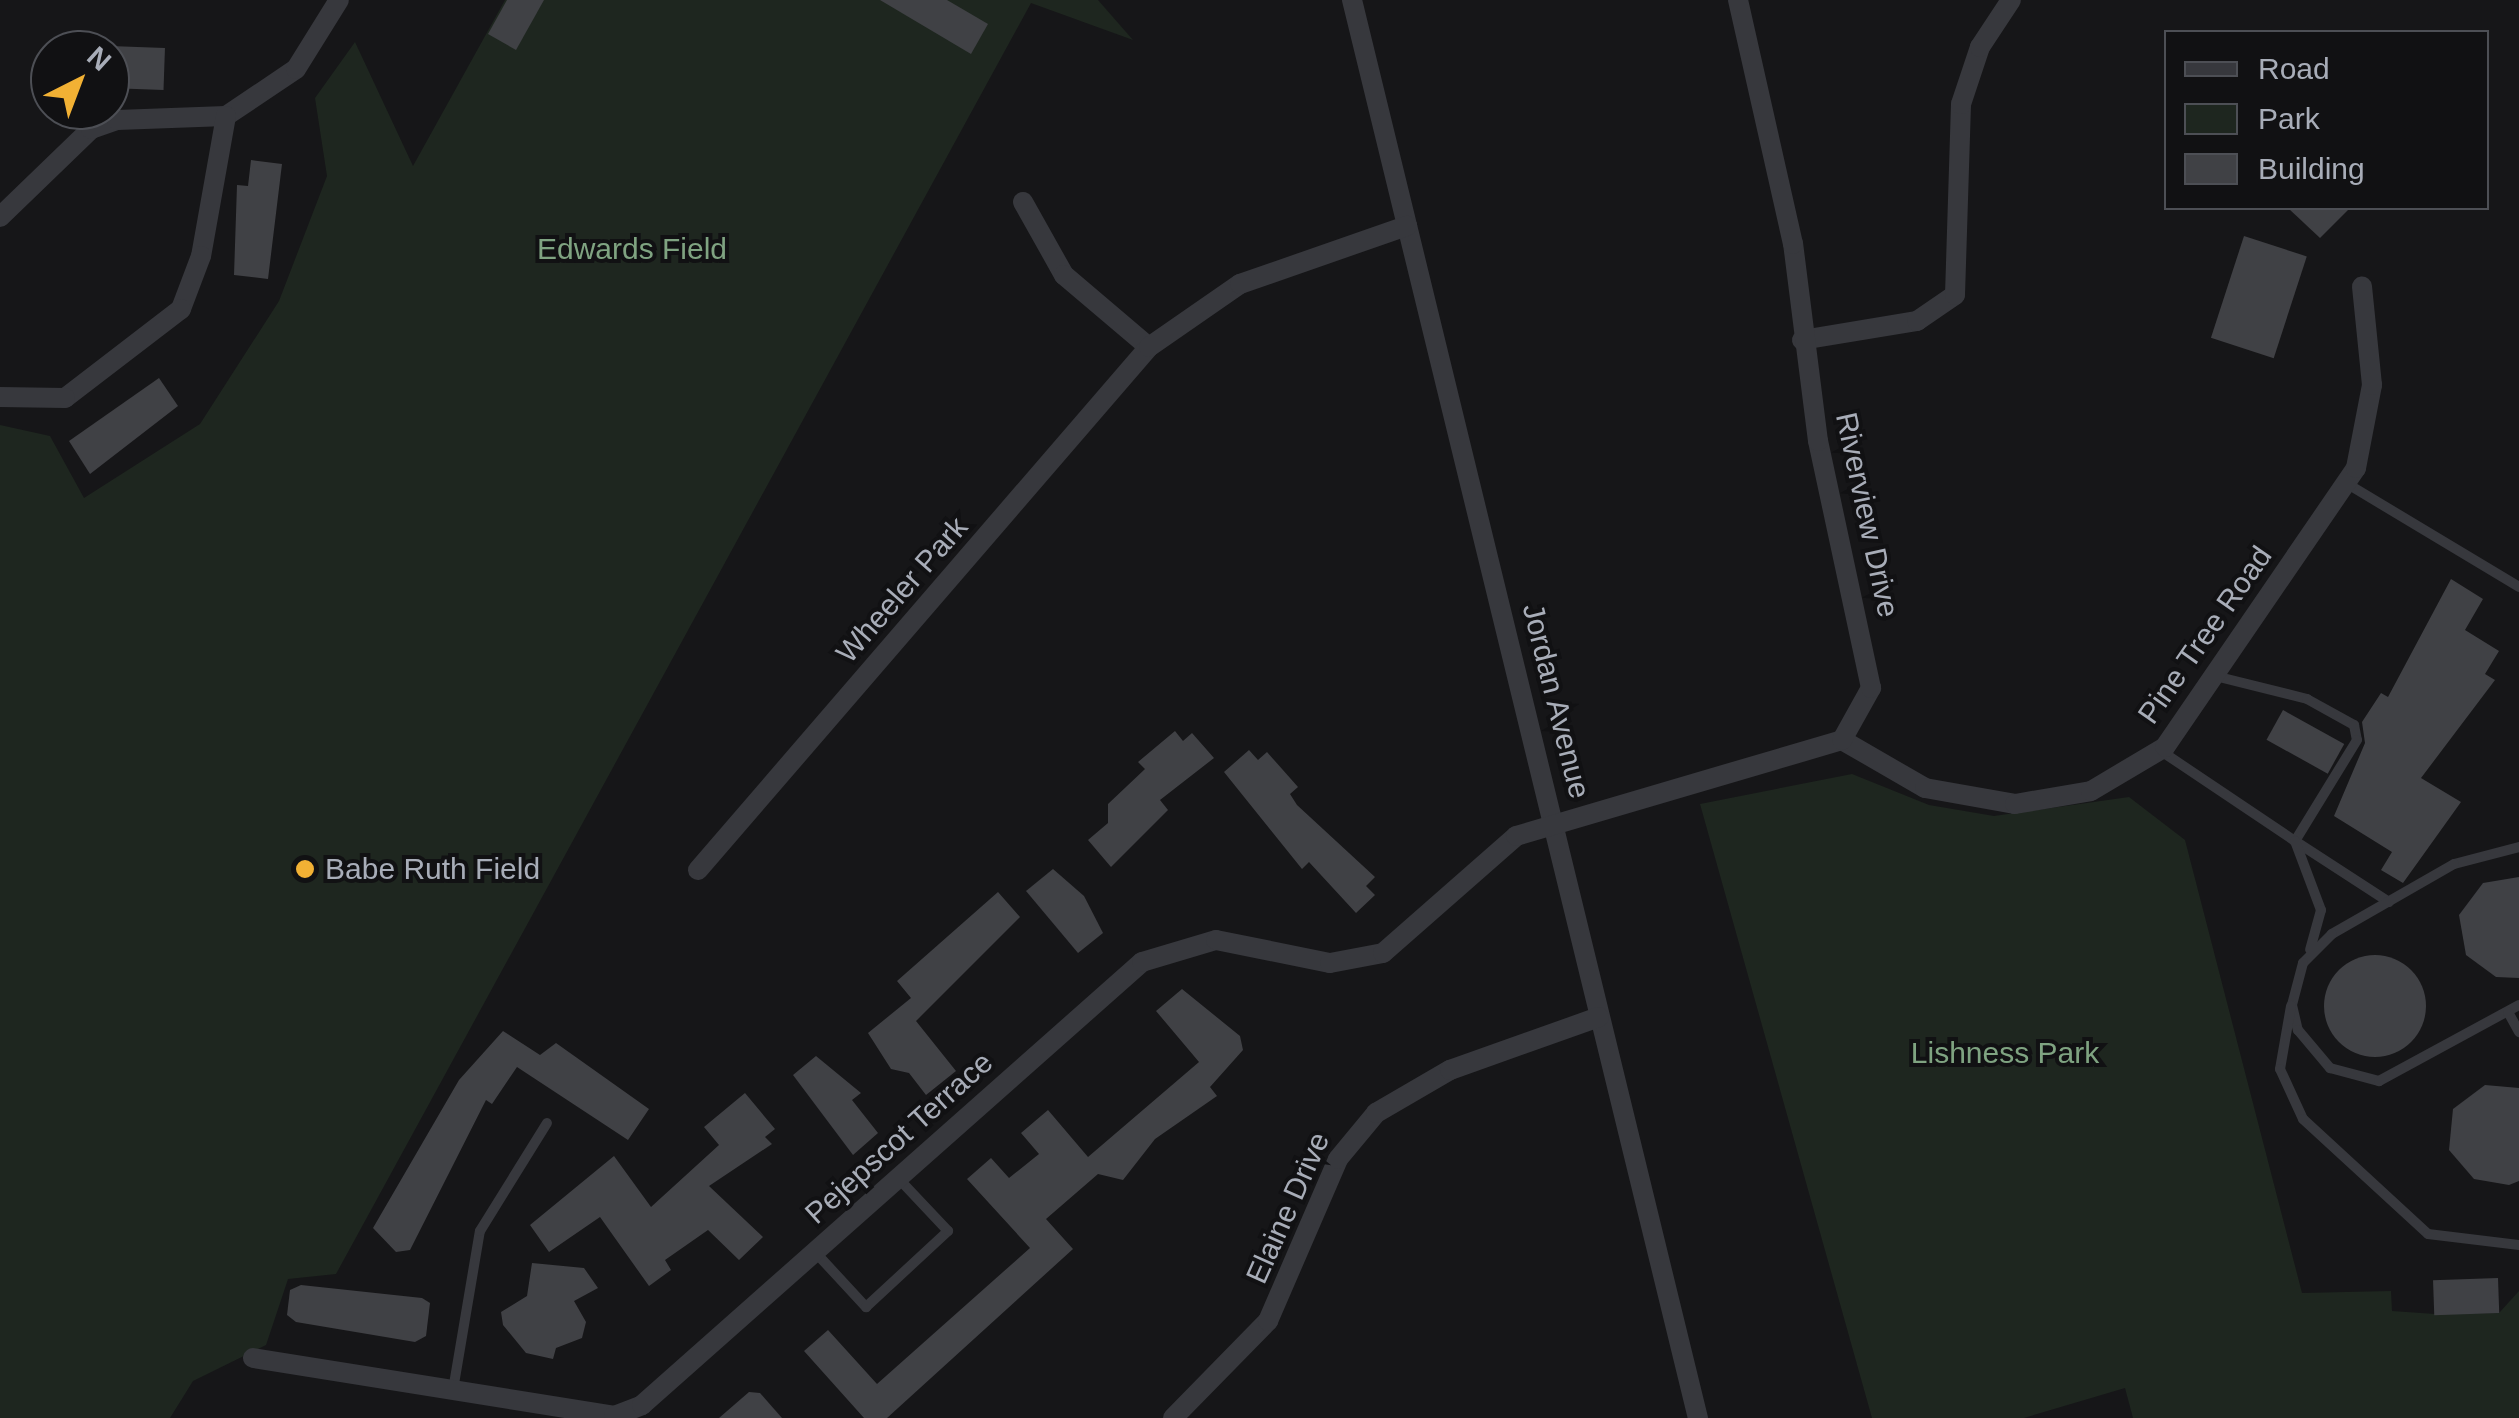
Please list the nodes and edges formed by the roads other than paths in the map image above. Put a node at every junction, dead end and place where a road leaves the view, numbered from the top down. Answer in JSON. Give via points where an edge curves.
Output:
{"nodes":[{"id":1,"x":338,"y":0,"type":"edge"},
{"id":2,"x":1352,"y":0,"type":"edge"},
{"id":3,"x":1738,"y":0,"type":"edge"},
{"id":4,"x":2011,"y":0,"type":"edge"},
{"id":5,"x":226,"y":116,"type":"junction"},
{"id":6,"x":1023,"y":202,"type":"dead end"},
{"id":7,"x":0,"y":217,"type":"edge"},
{"id":8,"x":1407,"y":226,"type":"junction"},
{"id":9,"x":2362,"y":287,"type":"dead end"},
{"id":10,"x":1802,"y":340,"type":"junction"},
{"id":11,"x":1149,"y":347,"type":"junction"},
{"id":12,"x":0,"y":397,"type":"edge"},
{"id":13,"x":2346,"y":483,"type":"junction"},
{"id":14,"x":2519,"y":587,"type":"edge"},
{"id":15,"x":2219,"y":678,"type":"junction"},
{"id":16,"x":1842,"y":740,"type":"junction"},
{"id":17,"x":2160,"y":750,"type":"junction"},
{"id":18,"x":1554,"y":820,"type":"junction"},
{"id":19,"x":2295,"y":841,"type":"junction"},
{"id":20,"x":2519,"y":847,"type":"edge"},
{"id":21,"x":698,"y":870,"type":"dead end"},
{"id":22,"x":2389,"y":902,"type":"junction"},
{"id":23,"x":2303,"y":963,"type":"junction"},
{"id":24,"x":2292,"y":1005,"type":"junction"},
{"id":25,"x":2519,"y":1006,"type":"edge"},
{"id":26,"x":2508,"y":1012,"type":"junction"},
{"id":27,"x":1599,"y":1017,"type":"junction"},
{"id":28,"x":2519,"y":1032,"type":"edge"},
{"id":29,"x":546,"y":1123,"type":"dead end"},
{"id":30,"x":899,"y":1179,"type":"junction"},
{"id":31,"x":2519,"y":1245,"type":"edge"},
{"id":32,"x":816,"y":1253,"type":"junction"},
{"id":33,"x":253,"y":1358,"type":"dead end"},
{"id":34,"x":453,"y":1390,"type":"junction"},
{"id":35,"x":1173,"y":1418,"type":"edge"},
{"id":36,"x":1698,"y":1418,"type":"edge"}],
"edges":[{"from":1,"to":5,"type":"street","via":[[296,69]]},
{"from":2,"to":8,"type":"street","name":"Jordan Avenue"},
{"from":3,"to":10,"type":"street","name":"Riverview Drive","via":[[1793,244]]},
{"from":4,"to":10,"type":"street","via":[[1980,48],[1961,104],[1955,295],[1917,321]]},
{"from":5,"to":7,"type":"street","via":[[117,120],[91,129]]},
{"from":5,"to":12,"type":"street","via":[[201,256],[181,309],[65,398]]},
{"from":6,"to":11,"type":"street","via":[[1064,275]]},
{"from":8,"to":11,"type":"street","name":"Wheeler Park","via":[[1240,284]]},
{"from":8,"to":18,"type":"street","name":"Jordan Avenue"},
{"from":9,"to":13,"type":"street","name":"Pine Tree Road","via":[[2370,418]]},
{"from":10,"to":16,"type":"street","name":"Riverview Drive","via":[[1871,688]]},
{"from":11,"to":21,"type":"street","name":"Wheeler Park"},
{"from":13,"to":14,"type":"lane"},
{"from":13,"to":15,"type":"street","name":"Pine Tree Road"},
{"from":15,"to":17,"type":"street","name":"Pine Tree Road"},
{"from":15,"to":19,"type":"lane","via":[[2306,698],[2354,725],[2356,740]]},
{"from":16,"to":17,"type":"street","name":"Pine Tree Road","via":[[1925,788],[2015,804],[2091,791]]},
{"from":16,"to":18,"type":"street"},
{"from":17,"to":19,"type":"lane"},
{"from":18,"to":27,"type":"street","name":"Jordan Avenue"},
{"from":18,"to":30,"type":"street","name":"Pejepscot Terrace","via":[[1516,836],[1383,952],[1330,962],[1216,940],[1142,962]]},
{"from":19,"to":22,"type":"lane"},
{"from":19,"to":23,"type":"lane","via":[[2321,910]]},
{"from":20,"to":22,"type":"lane","via":[[2480,852]]},
{"from":22,"to":23,"type":"lane"},
{"from":23,"to":24,"type":"lane"},
{"from":24,"to":26,"type":"lane","via":[[2298,1030],[2330,1068],[2378,1081]]},
{"from":24,"to":31,"type":"lane","via":[[2280,1069],[2303,1119],[2428,1234]]},
{"from":25,"to":26,"type":"lane"},
{"from":26,"to":28,"type":"lane"},
{"from":27,"to":35,"type":"street","name":"Elaine Drive","via":[[1450,1070],[1376,1113],[1338,1159],[1268,1321]]},
{"from":27,"to":36,"type":"street","name":"Jordan Avenue"},
{"from":29,"to":34,"type":"lane","via":[[480,1231]]},
{"from":30,"to":32,"type":"street","name":"Pejepscot Terrace"},
{"from":30,"to":32,"type":"lane","via":[[948,1231],[866,1306]]},
{"from":32,"to":34,"type":"street","name":"Pejepscot Terrace","via":[[668,1388],[628,1410]]},
{"from":33,"to":34,"type":"street","name":"Pejepscot Terrace"}]}
